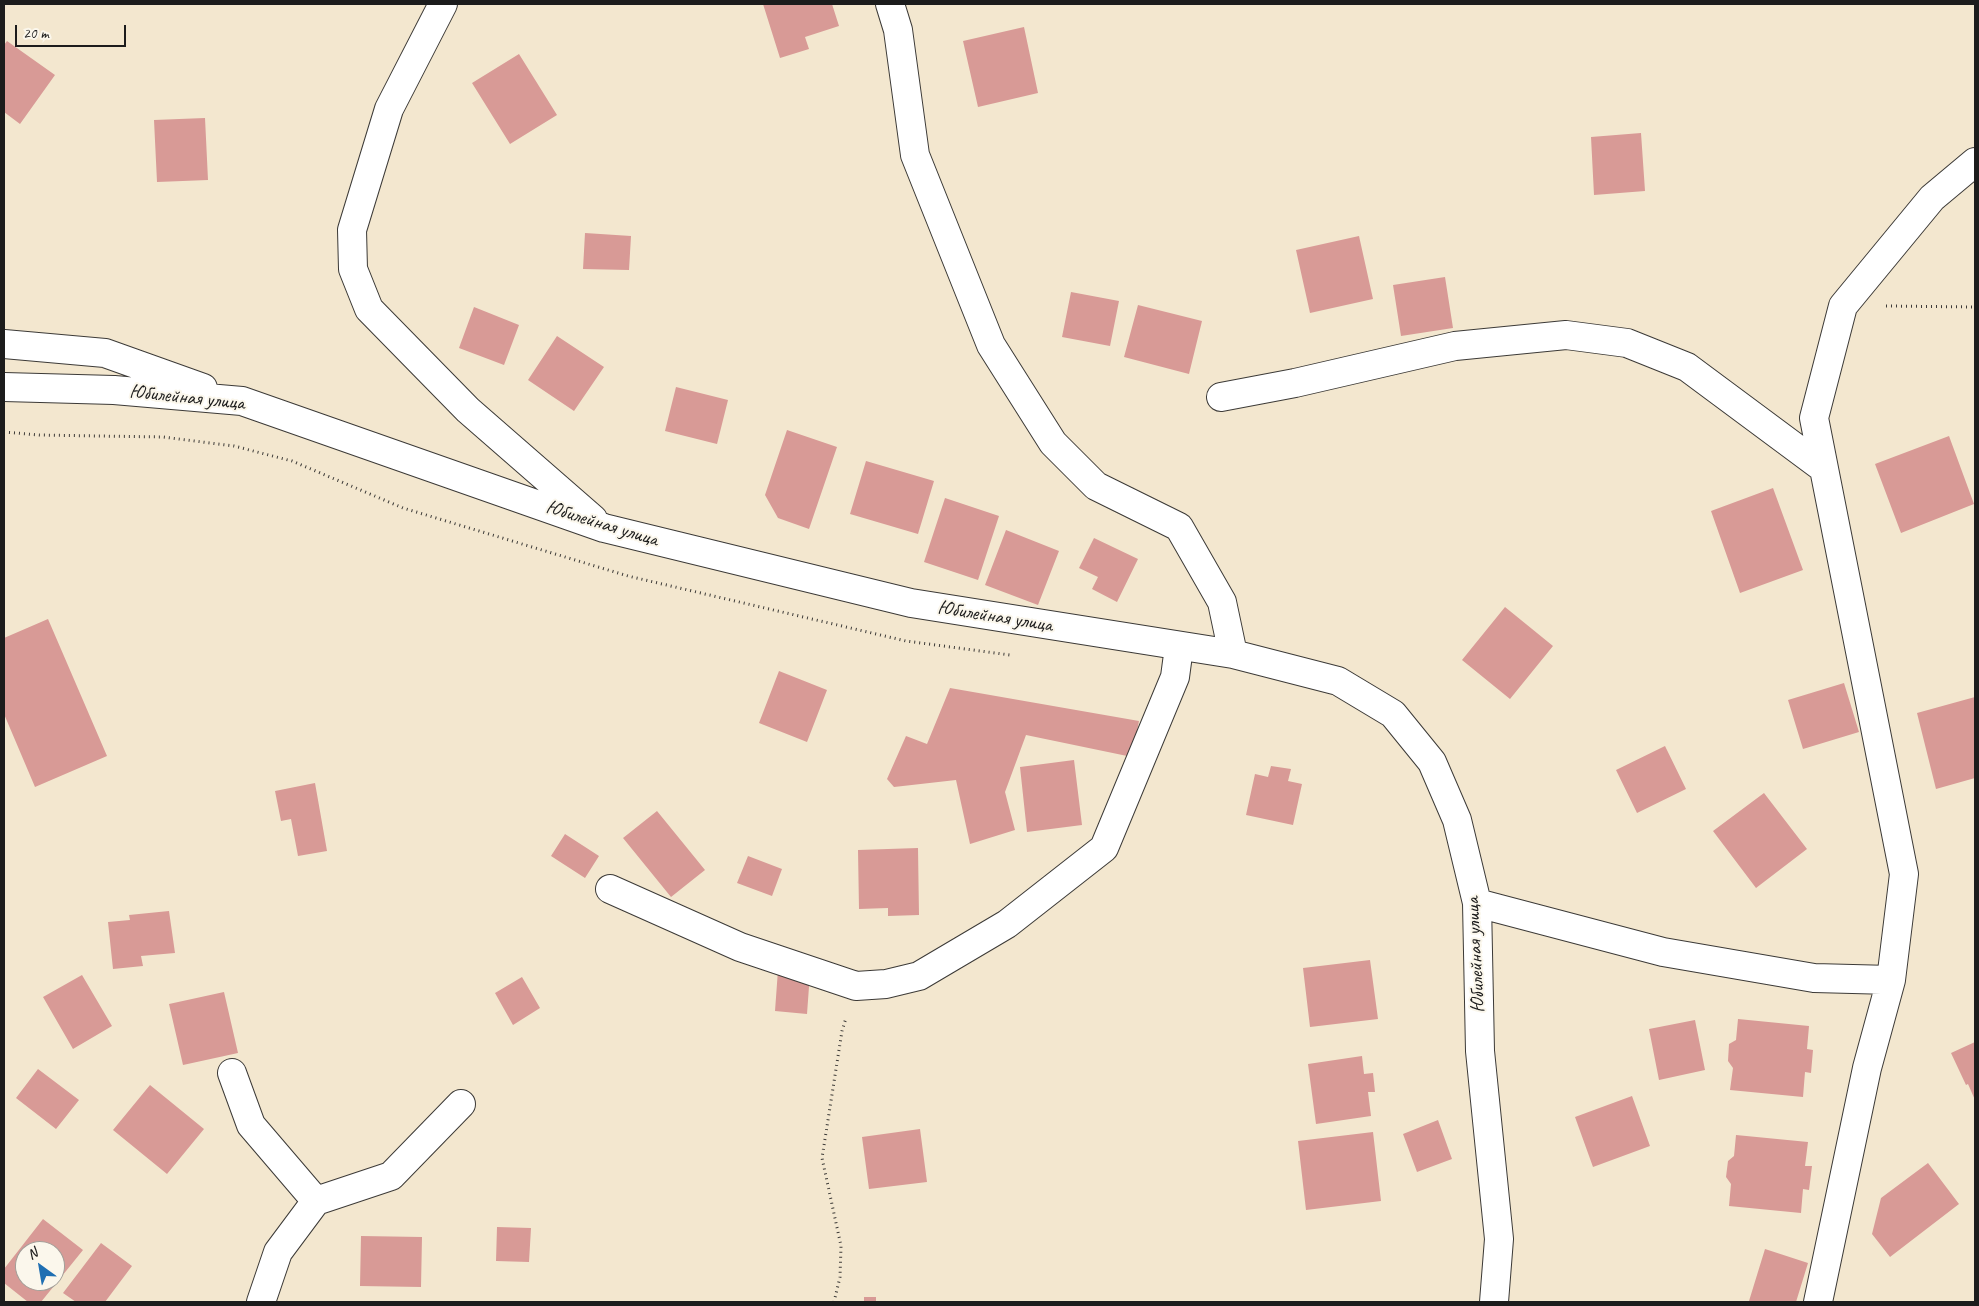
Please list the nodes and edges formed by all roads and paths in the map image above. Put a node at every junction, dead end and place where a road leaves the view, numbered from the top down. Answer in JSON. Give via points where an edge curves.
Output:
{"nodes":[{"id":1,"x":443,"y":4,"type":"edge"},
{"id":2,"x":890,"y":4,"type":"edge"},
{"id":3,"x":1975,"y":162,"type":"edge"},
{"id":4,"x":1843,"y":306,"type":"junction"},
{"id":5,"x":1975,"y":307,"type":"edge"},
{"id":6,"x":4,"y":344,"type":"edge"},
{"id":7,"x":4,"y":387,"type":"edge"},
{"id":8,"x":1221,"y":397,"type":"dead end"},
{"id":9,"x":242,"y":401,"type":"junction"},
{"id":10,"x":4,"y":432,"type":"edge"},
{"id":11,"x":1823,"y":468,"type":"junction"},
{"id":12,"x":604,"y":528,"type":"junction"},
{"id":13,"x":1178,"y":647,"type":"junction"},
{"id":14,"x":1234,"y":654,"type":"junction"},
{"id":15,"x":1012,"y":655,"type":"dead end"},
{"id":16,"x":610,"y":890,"type":"dead end"},
{"id":17,"x":1476,"y":903,"type":"junction"},
{"id":18,"x":1891,"y":980,"type":"junction"},
{"id":19,"x":856,"y":986,"type":"junction"},
{"id":20,"x":232,"y":1073,"type":"dead end"},
{"id":21,"x":461,"y":1104,"type":"dead end"},
{"id":22,"x":316,"y":1201,"type":"junction"},
{"id":23,"x":261,"y":1302,"type":"edge"},
{"id":24,"x":834,"y":1302,"type":"edge"},
{"id":25,"x":1494,"y":1302,"type":"edge"},
{"id":26,"x":1818,"y":1302,"type":"edge"}],
"edges":[{"from":1,"to":12,"type":"street","via":[[389,109],[352,230],[354,269],[370,310],[468,410]]},
{"from":2,"to":14,"type":"street","via":[[898,30],[915,155],[991,345],[1053,444],[1096,486],[1179,527],[1222,602]]},
{"from":3,"to":4,"type":"street","via":[[1932,198]]},
{"from":4,"to":5,"type":"path"},
{"from":4,"to":11,"type":"street","via":[[1814,418]]},
{"from":6,"to":9,"type":"street","via":[[105,353]]},
{"from":7,"to":9,"type":"street","name":"Юбилейная улица","via":[[114,390]]},
{"from":8,"to":11,"type":"street","via":[[1455,346],[1566,335],[1627,343],[1687,367]]},
{"from":9,"to":12,"type":"street","name":"Юбилейная улица"},
{"from":10,"to":15,"type":"path","via":[[163,437],[234,446],[292,461],[403,508],[628,576],[906,641]]},
{"from":11,"to":18,"type":"street","via":[[1904,874]]},
{"from":12,"to":13,"type":"street","name":"Юбилейная улица","via":[[911,603]]},
{"from":13,"to":14,"type":"street","name":"Юбилейная улица"},
{"from":13,"to":19,"type":"street","via":[[1175,676],[1104,848],[1007,924],[919,976],[886,984]]},
{"from":14,"to":17,"type":"street","name":"Юбилейная улица","via":[[1338,681],[1393,714],[1432,762],[1457,820]]},
{"from":16,"to":19,"type":"street","via":[[740,948]]},
{"from":17,"to":18,"type":"street","via":[[1663,952],[1814,978]]},
{"from":17,"to":25,"type":"street","name":"Юбилейная улица","via":[[1480,1052],[1499,1239]]},
{"from":18,"to":26,"type":"street","via":[[1867,1068]]},
{"from":19,"to":24,"type":"path","via":[[842,1031],[822,1158],[841,1246],[840,1276]]},
{"from":20,"to":22,"type":"street","via":[[251,1125]]},
{"from":21,"to":22,"type":"street","via":[[391,1176]]},
{"from":22,"to":23,"type":"street","via":[[278,1252]]}]}
